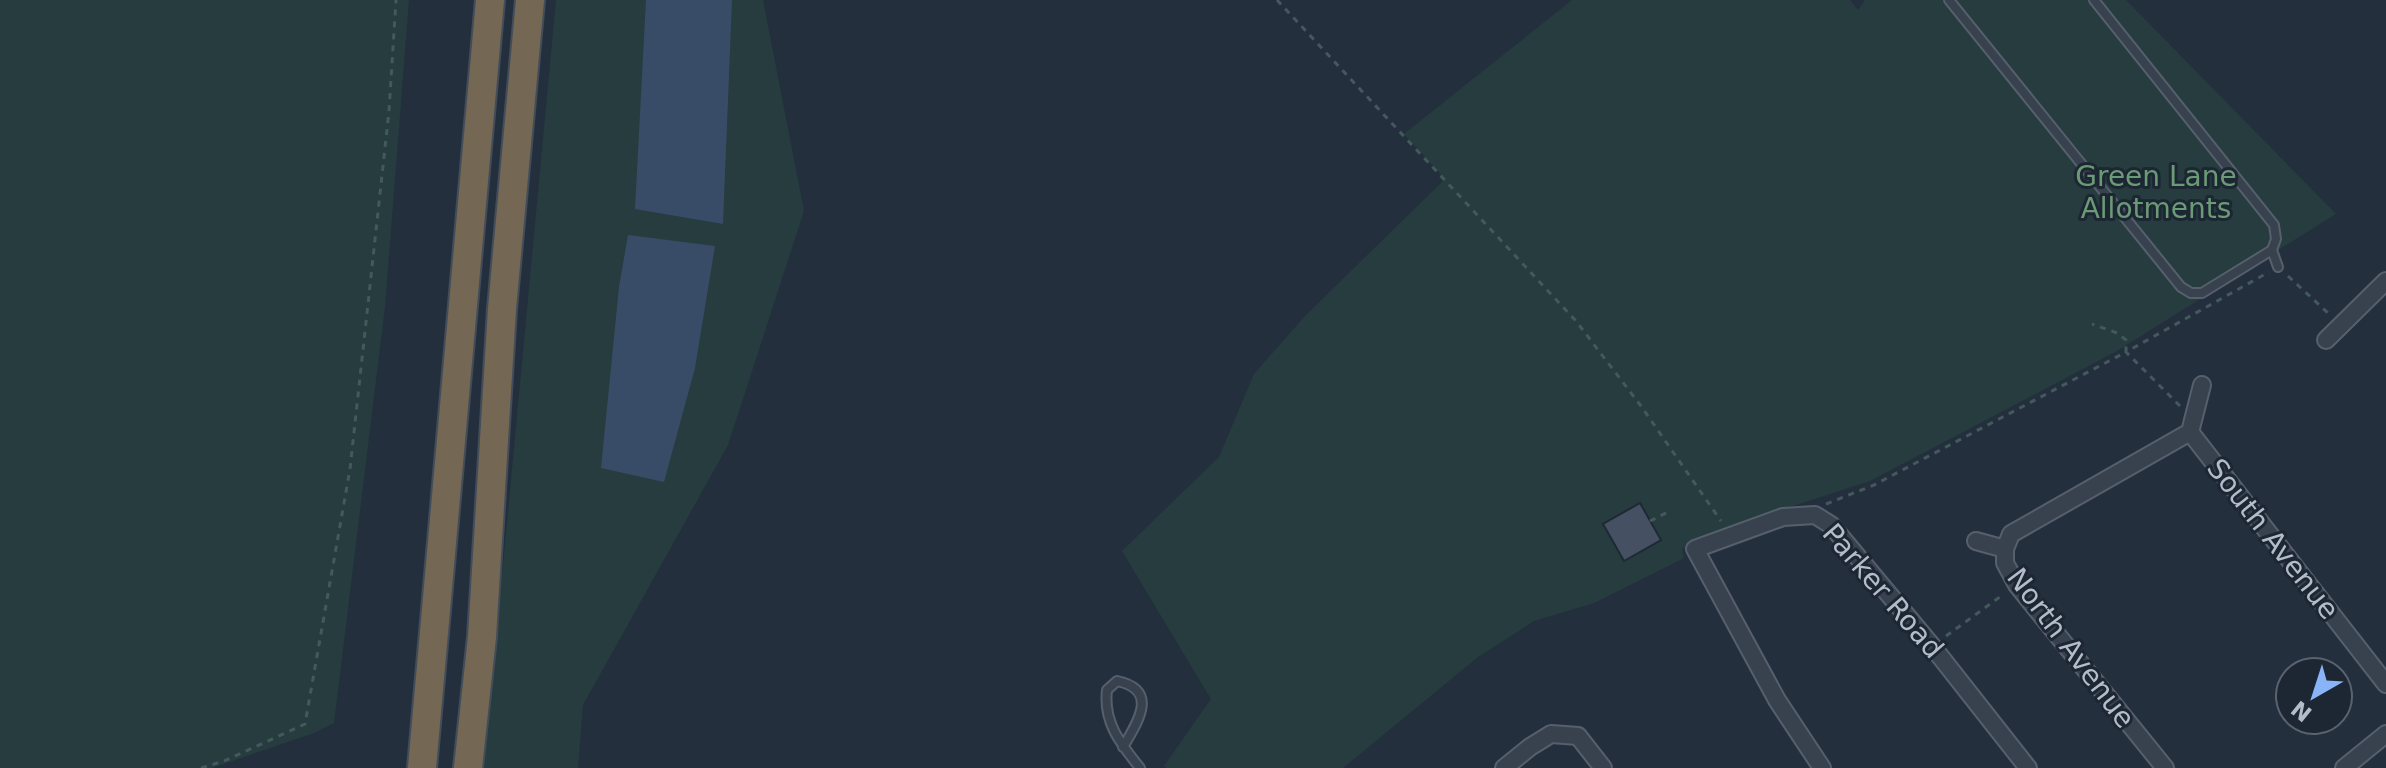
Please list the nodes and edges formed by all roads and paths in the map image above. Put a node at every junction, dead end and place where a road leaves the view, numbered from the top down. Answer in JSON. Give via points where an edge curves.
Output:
{"nodes":[{"id":1,"x":396,"y":0,"type":"edge"},
{"id":2,"x":490,"y":0,"type":"edge"},
{"id":3,"x":530,"y":0,"type":"edge"},
{"id":4,"x":1277,"y":0,"type":"edge"},
{"id":5,"x":1949,"y":0,"type":"edge"},
{"id":6,"x":2094,"y":0,"type":"edge"},
{"id":7,"x":2272,"y":250,"type":"junction"},
{"id":8,"x":2278,"y":267,"type":"junction"},
{"id":9,"x":2386,"y":281,"type":"edge"},
{"id":10,"x":2092,"y":324,"type":"dead end"},
{"id":11,"x":2341,"y":325,"type":"junction"},
{"id":12,"x":2326,"y":340,"type":"dead end"},
{"id":13,"x":2126,"y":352,"type":"junction"},
{"id":14,"x":2202,"y":385,"type":"dead end"},
{"id":15,"x":2191,"y":426,"type":"junction"},
{"id":16,"x":1670,"y":511,"type":"dead end"},
{"id":17,"x":1815,"y":515,"type":"junction"},
{"id":18,"x":1650,"y":521,"type":"dead end"},
{"id":19,"x":1730,"y":534,"type":"junction"},
{"id":20,"x":1976,"y":541,"type":"dead end"},
{"id":21,"x":2005,"y":549,"type":"junction"},
{"id":22,"x":2017,"y":585,"type":"junction"},
{"id":23,"x":1932,"y":646,"type":"junction"},
{"id":24,"x":2386,"y":684,"type":"edge"},
{"id":25,"x":2386,"y":734,"type":"edge"},
{"id":26,"x":1123,"y":747,"type":"junction"},
{"id":27,"x":201,"y":768,"type":"edge"},
{"id":28,"x":422,"y":768,"type":"edge"},
{"id":29,"x":468,"y":768,"type":"edge"},
{"id":30,"x":1140,"y":768,"type":"edge"},
{"id":31,"x":1504,"y":768,"type":"edge"},
{"id":32,"x":1603,"y":768,"type":"edge"},
{"id":33,"x":1822,"y":768,"type":"edge"},
{"id":34,"x":2028,"y":768,"type":"edge"},
{"id":35,"x":2165,"y":768,"type":"edge"},
{"id":36,"x":2344,"y":768,"type":"edge"}],
"edges":[{"from":1,"to":27,"type":"path","via":[[350,469],[305,724]]},
{"from":2,"to":28,"type":"highway"},
{"from":3,"to":29,"type":"highway"},
{"from":4,"to":19,"type":"path","via":[[1576,321]]},
{"from":5,"to":7,"type":"lane","via":[[2181,287],[2202,293]]},
{"from":6,"to":7,"type":"lane","via":[[2274,225]]},
{"from":7,"to":8,"type":"lane"},
{"from":8,"to":11,"type":"path"},
{"from":8,"to":13,"type":"path"},
{"from":9,"to":11,"type":"street"},
{"from":10,"to":13,"type":"path","via":[[2126,340]]},
{"from":11,"to":12,"type":"street"},
{"from":13,"to":15,"type":"path"},
{"from":13,"to":17,"type":"path","via":[[1874,485],[1828,503]]},
{"from":14,"to":15,"type":"street"},
{"from":15,"to":21,"type":"street","via":[[2011,534]]},
{"from":15,"to":24,"type":"street","name":"South Avenue"},
{"from":16,"to":18,"type":"path"},
{"from":17,"to":19,"type":"street","name":"Parker Road","via":[[1783,517]]},
{"from":17,"to":23,"type":"street","name":"Parker Road","via":[[1831,525]]},
{"from":19,"to":33,"type":"street","name":"Parker Road","via":[[1695,549],[1777,700]]},
{"from":20,"to":21,"type":"street","name":"North Avenue"},
{"from":21,"to":22,"type":"street","name":"North Avenue","via":[[2005,563]]},
{"from":22,"to":23,"type":"path"},
{"from":22,"to":35,"type":"street","name":"North Avenue"},
{"from":23,"to":34,"type":"street","name":"Parker Road"},
{"from":25,"to":36,"type":"street"},
{"from":26,"to":26,"type":"lane","via":[[1105,705],[1107,690],[1117,681],[1138,693],[1143,709]]},
{"from":26,"to":30,"type":"lane"},
{"from":31,"to":32,"type":"street","via":[[1551,734],[1578,736]]}]}
